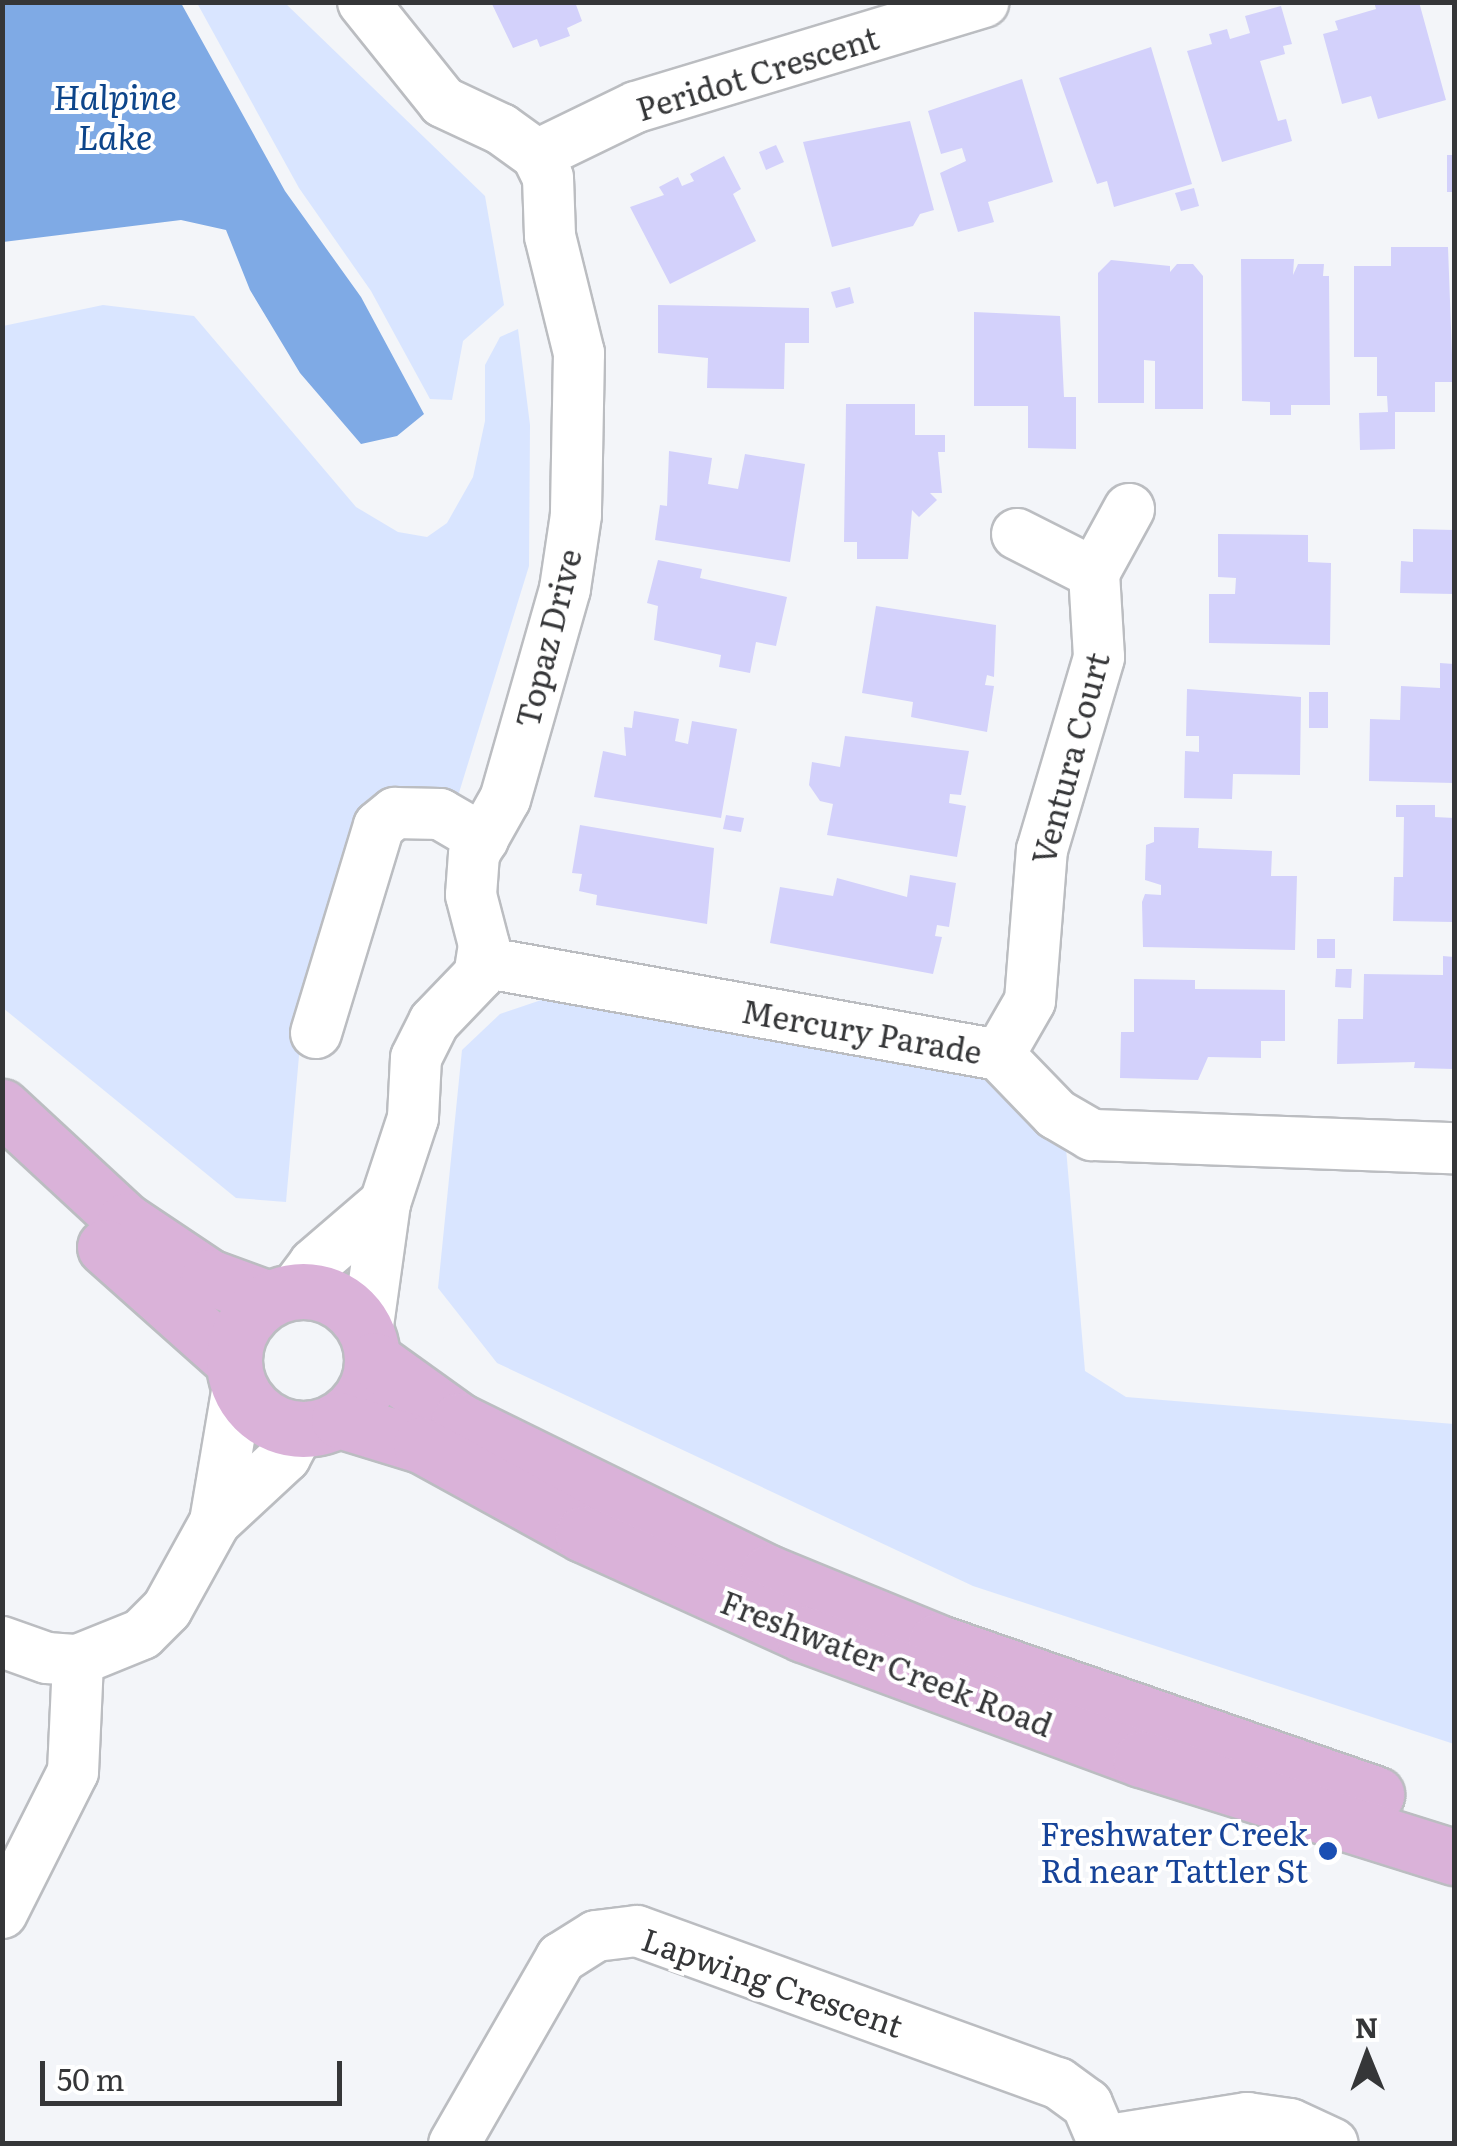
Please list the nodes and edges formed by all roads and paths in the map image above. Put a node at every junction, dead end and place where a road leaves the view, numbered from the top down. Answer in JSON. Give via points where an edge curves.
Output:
{"nodes":[{"id":1,"x":362,"y":2,"type":"edge"},
{"id":2,"x":983,"y":2,"type":"edge"},
{"id":3,"x":537,"y":155,"type":"junction"},
{"id":4,"x":1129,"y":509,"type":"dead end"},
{"id":5,"x":1017,"y":534,"type":"dead end"},
{"id":6,"x":1094,"y":573,"type":"junction"},
{"id":7,"x":484,"y":840,"type":"junction"},
{"id":8,"x":482,"y":962,"type":"junction"},
{"id":9,"x":316,"y":1032,"type":"dead end"},
{"id":10,"x":999,"y":1055,"type":"junction"},
{"id":11,"x":2,"y":1107,"type":"edge"},
{"id":12,"x":1454,"y":1148,"type":"edge"},
{"id":13,"x":2,"y":1154,"type":"edge"},
{"id":14,"x":385,"y":1203,"type":"junction"},
{"id":15,"x":281,"y":1295,"type":"junction"},
{"id":16,"x":370,"y":1346,"type":"junction"},
{"id":17,"x":236,"y":1373,"type":"junction"},
{"id":18,"x":320,"y":1424,"type":"junction"},
{"id":19,"x":215,"y":1522,"type":"junction"},
{"id":20,"x":2,"y":1642,"type":"edge"},
{"id":21,"x":78,"y":1660,"type":"junction"},
{"id":22,"x":1454,"y":1819,"type":"edge"},
{"id":23,"x":1454,"y":1857,"type":"edge"},
{"id":24,"x":2,"y":1913,"type":"edge"},
{"id":25,"x":1104,"y":2142,"type":"edge"},
{"id":26,"x":454,"y":2144,"type":"edge"},
{"id":27,"x":1332,"y":2144,"type":"edge"}],
"edges":[{"from":1,"to":3,"type":"street","via":[[443,102]]},
{"from":2,"to":3,"type":"street","name":"Peridot Crescent","via":[[636,107]]},
{"from":3,"to":7,"type":"street","name":"Topaz Drive","via":[[548,178],[550,236],[579,353],[576,514],[545,660],[505,800]]},
{"from":4,"to":6,"type":"street"},
{"from":5,"to":6,"type":"street"},
{"from":6,"to":10,"type":"street","name":"Ventura Court","via":[[1099,657],[1042,850],[1030,1000]]},
{"from":7,"to":8,"type":"street","name":"Topaz Drive","via":[[470,883],[483,935]]},
{"from":7,"to":9,"type":"street","via":[[440,814],[395,814],[379,826]]},
{"from":8,"to":10,"type":"street","name":"Mercury Parade"},
{"from":8,"to":14,"type":"street","via":[[475,983],[420,1045],[412,1118]]},
{"from":10,"to":12,"type":"street","name":"Mercury Parade","via":[[1056,1114],[1092,1134]]},
{"from":11,"to":15,"type":"main road","via":[[125,1221],[209,1277]]},
{"from":13,"to":17,"type":"main road"},
{"from":14,"to":15,"type":"street"},
{"from":14,"to":16,"type":"street"},
{"from":15,"to":16,"type":"main road","via":[[337,1299]]},
{"from":15,"to":17,"type":"main road","via":[[243,1326]]},
{"from":16,"to":18,"type":"main road","via":[[369,1384]]},
{"from":16,"to":22,"type":"main road","name":"Freshwater Creek Road","via":[[459,1421],[768,1573],[1148,1718]]},
{"from":17,"to":18,"type":"main road","via":[[263,1416]]},
{"from":17,"to":19,"type":"street"},
{"from":18,"to":19,"type":"street"},
{"from":18,"to":23,"type":"main road","name":"Freshwater Creek Road","via":[[421,1445],[582,1534],[803,1634],[1141,1759]]},
{"from":19,"to":21,"type":"street","via":[[166,1609],[115,1650]]},
{"from":20,"to":21,"type":"street","via":[[47,1658]]},
{"from":21,"to":24,"type":"street","via":[[73,1772]]},
{"from":25,"to":26,"type":"street","name":"Lapwing Crescent","via":[[1088,2104],[1058,2083],[637,1932],[596,1936],[560,1958]]},
{"from":25,"to":27,"type":"street","via":[[1248,2118],[1290,2124]]}]}
